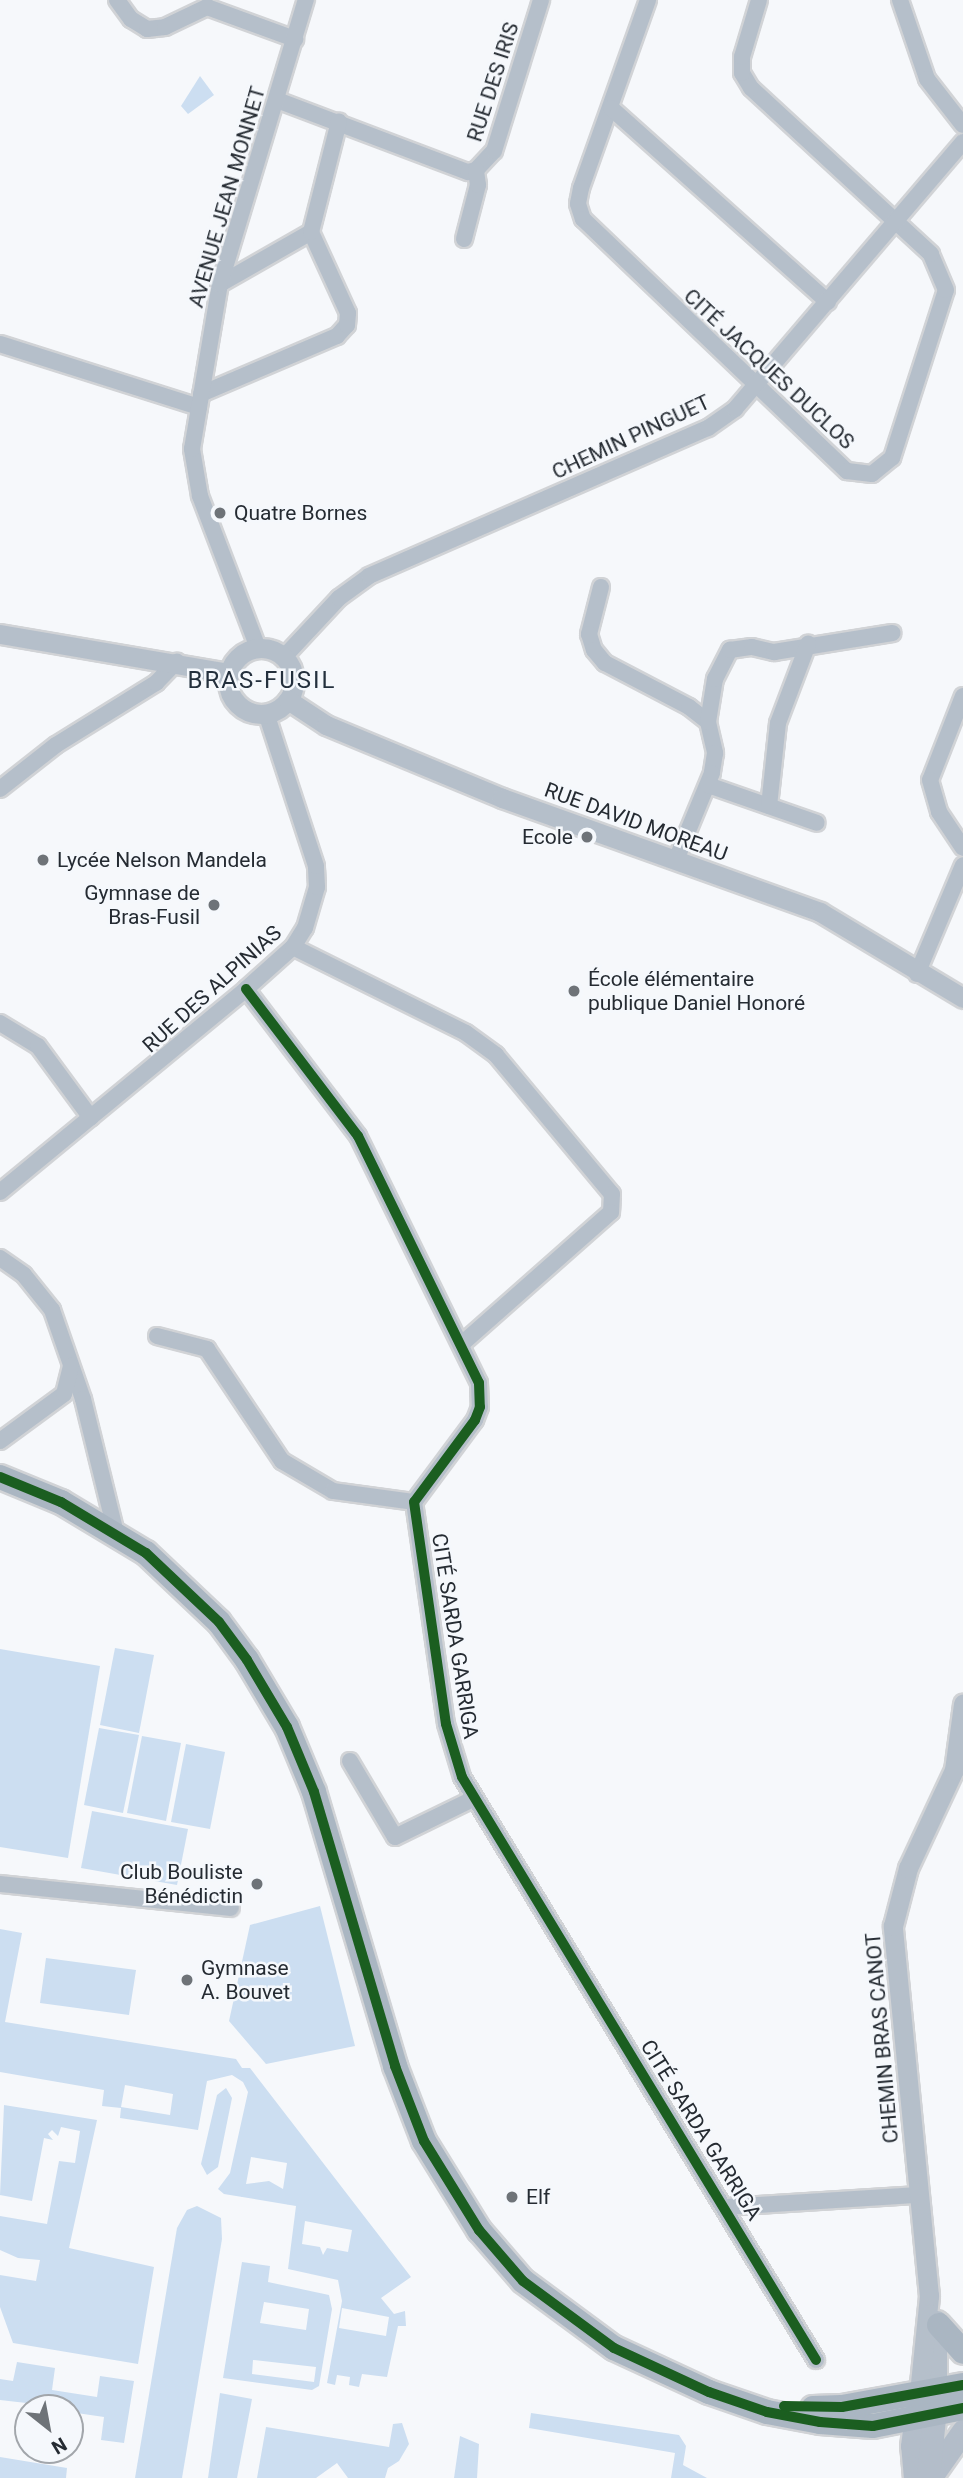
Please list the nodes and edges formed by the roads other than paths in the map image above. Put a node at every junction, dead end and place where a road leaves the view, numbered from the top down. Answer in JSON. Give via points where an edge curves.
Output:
{"nodes":[{"id":1,"x":117,"y":0,"type":"edge"},
{"id":2,"x":306,"y":0,"type":"edge"},
{"id":3,"x":541,"y":0,"type":"edge"},
{"id":4,"x":648,"y":0,"type":"edge"},
{"id":5,"x":759,"y":0,"type":"edge"},
{"id":6,"x":900,"y":0,"type":"edge"},
{"id":7,"x":295,"y":39,"type":"junction"},
{"id":8,"x":277,"y":100,"type":"junction"},
{"id":9,"x":611,"y":108,"type":"junction"},
{"id":10,"x":339,"y":121,"type":"junction"},
{"id":11,"x":963,"y":125,"type":"edge"},
{"id":12,"x":963,"y":142,"type":"edge"},
{"id":13,"x":476,"y":170,"type":"junction"},
{"id":14,"x":897,"y":221,"type":"junction"},
{"id":15,"x":311,"y":232,"type":"junction"},
{"id":16,"x":464,"y":239,"type":"dead end"},
{"id":17,"x":220,"y":284,"type":"junction"},
{"id":18,"x":828,"y":302,"type":"junction"},
{"id":19,"x":0,"y":344,"type":"edge"},
{"id":20,"x":758,"y":384,"type":"junction"},
{"id":21,"x":200,"y":400,"type":"junction"},
{"id":22,"x":601,"y":587,"type":"dead end"},
{"id":23,"x":892,"y":633,"type":"dead end"},
{"id":24,"x":0,"y":634,"type":"edge"},
{"id":25,"x":808,"y":644,"type":"junction"},
{"id":26,"x":258,"y":648,"type":"junction"},
{"id":27,"x":284,"y":657,"type":"junction"},
{"id":28,"x":177,"y":661,"type":"junction"},
{"id":29,"x":228,"y":673,"type":"junction"},
{"id":30,"x":963,"y":696,"type":"edge"},
{"id":31,"x":288,"y":700,"type":"junction"},
{"id":32,"x":267,"y":713,"type":"junction"},
{"id":33,"x":708,"y":722,"type":"junction"},
{"id":34,"x":708,"y":785,"type":"junction"},
{"id":35,"x":0,"y":789,"type":"edge"},
{"id":36,"x":769,"y":806,"type":"junction"},
{"id":37,"x":817,"y":824,"type":"dead end"},
{"id":38,"x":963,"y":848,"type":"edge"},
{"id":39,"x":676,"y":860,"type":"junction"},
{"id":40,"x":963,"y":865,"type":"edge"},
{"id":41,"x":293,"y":947,"type":"junction"},
{"id":42,"x":917,"y":974,"type":"junction"},
{"id":43,"x":246,"y":989,"type":"junction"},
{"id":44,"x":963,"y":998,"type":"edge"},
{"id":45,"x":0,"y":1023,"type":"edge"},
{"id":46,"x":91,"y":1118,"type":"junction"},
{"id":47,"x":0,"y":1192,"type":"edge"},
{"id":48,"x":3,"y":1262,"type":"edge"},
{"id":49,"x":157,"y":1336,"type":"dead end"},
{"id":50,"x":462,"y":1344,"type":"junction"},
{"id":51,"x":71,"y":1363,"type":"junction"},
{"id":52,"x":0,"y":1441,"type":"edge"},
{"id":53,"x":0,"y":1477,"type":"edge"},
{"id":54,"x":414,"y":1502,"type":"junction"},
{"id":55,"x":116,"y":1533,"type":"junction"},
{"id":56,"x":963,"y":1704,"type":"edge"},
{"id":57,"x":350,"y":1761,"type":"dead end"},
{"id":58,"x":473,"y":1800,"type":"junction"},
{"id":59,"x":0,"y":1884,"type":"edge"},
{"id":60,"x":231,"y":1908,"type":"dead end"},
{"id":61,"x":919,"y":2195,"type":"junction"},
{"id":62,"x":726,"y":2207,"type":"junction"},
{"id":63,"x":929,"y":2295,"type":"junction"},
{"id":64,"x":939,"y":2325,"type":"junction"},
{"id":65,"x":963,"y":2352,"type":"edge"},
{"id":66,"x":816,"y":2360,"type":"dead end"},
{"id":67,"x":963,"y":2385,"type":"edge"},
{"id":68,"x":928,"y":2391,"type":"junction"},
{"id":69,"x":719,"y":2396,"type":"junction"},
{"id":70,"x":963,"y":2408,"type":"edge"},
{"id":71,"x":925,"y":2417,"type":"junction"},
{"id":72,"x":963,"y":2431,"type":"edge"},
{"id":73,"x":915,"y":2478,"type":"edge"},
{"id":74,"x":929,"y":2478,"type":"edge"}],
"edges":[{"from":1,"to":7,"type":"street","via":[[131,19],[147,29],[165,27],[207,6]]},
{"from":2,"to":7,"type":"street","name":"AVENUE JEAN MONNET"},
{"from":3,"to":13,"type":"street","name":"RUE DES IRIS","via":[[494,151]]},
{"from":4,"to":9,"type":"street","name":"CITÉ JACQUES DUCLOS"},
{"from":5,"to":14,"type":"street","name":"CITÉ JACQUES DUCLOS","via":[[742,57],[742,74],[751,88]]},
{"from":6,"to":11,"type":"street","via":[[927,79]]},
{"from":7,"to":8,"type":"street","name":"AVENUE JEAN MONNET"},
{"from":8,"to":10,"type":"street","name":"RUE DES IRIS"},
{"from":8,"to":17,"type":"street","name":"AVENUE JEAN MONNET"},
{"from":9,"to":18,"type":"street"},
{"from":9,"to":20,"type":"street","name":"CITÉ JACQUES DUCLOS","via":[[581,188],[578,204],[583,219]]},
{"from":10,"to":13,"type":"street","name":"RUE DES IRIS","via":[[468,172]]},
{"from":10,"to":15,"type":"street"},
{"from":12,"to":14,"type":"street","name":"CHEMIN PINGUET"},
{"from":13,"to":16,"type":"street","name":"RUE DES IRIS","via":[[478,185]]},
{"from":14,"to":18,"type":"street","name":"CHEMIN PINGUET"},
{"from":14,"to":20,"type":"street","name":"CITÉ JACQUES DUCLOS","via":[[935,260],[946,290],[892,458],[873,474],[847,471]]},
{"from":15,"to":17,"type":"street"},
{"from":15,"to":21,"type":"street","via":[[348,313],[347,326],[337,336]]},
{"from":17,"to":21,"type":"street","name":"AVENUE JEAN MONNET"},
{"from":18,"to":20,"type":"street","name":"CHEMIN PINGUET"},
{"from":19,"to":21,"type":"street"},
{"from":20,"to":27,"type":"street","name":"CHEMIN PINGUET","via":[[735,410],[708,428],[369,576],[339,598]]},
{"from":21,"to":26,"type":"street","name":"AVENUE JEAN MONNET","via":[[193,471]]},
{"from":22,"to":33,"type":"street","via":[[589,634],[594,650],[605,663],[689,707]]},
{"from":23,"to":25,"type":"street"},
{"from":24,"to":28,"type":"street"},
{"from":25,"to":33,"type":"street","via":[[775,652],[752,647],[730,650],[723,657],[713,688]]},
{"from":25,"to":36,"type":"street","via":[[778,723]]},
{"from":26,"to":27,"type":"street"},
{"from":26,"to":29,"type":"street","via":[[243,652]]},
{"from":27,"to":31,"type":"street","via":[[293,676]]},
{"from":28,"to":29,"type":"street"},
{"from":28,"to":35,"type":"street","via":[[156,683],[56,745]]},
{"from":29,"to":32,"type":"street","via":[[228,685],[238,705],[252,713]]},
{"from":30,"to":38,"type":"street","via":[[930,780],[939,812]]},
{"from":31,"to":32,"type":"street"},
{"from":31,"to":39,"type":"street","name":"RUE DAVID MOREAU","via":[[326,725],[502,798]]},
{"from":32,"to":41,"type":"street","name":"RUE DES ALPINIAS","via":[[316,866],[312,909]]},
{"from":33,"to":34,"type":"street","via":[[715,752]]},
{"from":34,"to":36,"type":"street"},
{"from":34,"to":39,"type":"street"},
{"from":36,"to":37,"type":"street"},
{"from":39,"to":42,"type":"street","name":"RUE DAVID MOREAU","via":[[820,912]]},
{"from":40,"to":42,"type":"street"},
{"from":41,"to":43,"type":"street","name":"RUE DES ALPINIAS"},
{"from":41,"to":50,"type":"street","via":[[466,1033],[496,1055],[612,1194],[611,1212]]},
{"from":42,"to":44,"type":"street","name":"RUE DAVID MOREAU"},
{"from":43,"to":46,"type":"street","name":"RUE DES ALPINIAS"},
{"from":43,"to":50,"type":"street","via":[[358,1136]]},
{"from":45,"to":46,"type":"street","via":[[38,1046]]},
{"from":46,"to":47,"type":"street","name":"RUE DES ALPINIAS"},
{"from":48,"to":51,"type":"street","via":[[38,1290],[52,1310]]},
{"from":49,"to":54,"type":"street","via":[[207,1349],[282,1461],[333,1491]]},
{"from":50,"to":54,"type":"street","via":[[479,1383],[480,1407]]},
{"from":51,"to":52,"type":"street","via":[[64,1394]]},
{"from":51,"to":55,"type":"street"},
{"from":53,"to":55,"type":"main road","via":[[61,1502]]},
{"from":54,"to":58,"type":"street","name":"CITÉ SARDA GARRIGA","via":[[446,1724]]},
{"from":55,"to":69,"type":"main road","via":[[179,1581],[247,1660],[291,1737],[327,1834],[407,2101],[440,2171],[479,2230],[523,2280],[583,2329],[651,2367]]},
{"from":56,"to":61,"type":"street","name":"CHEMIN BRAS CANOT","via":[[954,1770],[908,1868],[893,1926]]},
{"from":57,"to":58,"type":"street","via":[[395,1837]]},
{"from":58,"to":62,"type":"street","name":"CITÉ SARDA GARRIGA"},
{"from":59,"to":60,"type":"street"},
{"from":61,"to":62,"type":"street"},
{"from":61,"to":63,"type":"street","name":"CHEMIN BRAS CANOT"},
{"from":62,"to":66,"type":"street","name":"CITÉ SARDA GARRIGA"},
{"from":63,"to":64,"type":"street","name":"CHEMIN BRAS CANOT"},
{"from":63,"to":68,"type":"street","name":"CHEMIN BRAS CANOT"},
{"from":64,"to":65,"type":"main road"},
{"from":64,"to":68,"type":"street","name":"CHEMIN BRAS CANOT"},
{"from":67,"to":68,"type":"main road"},
{"from":68,"to":69,"type":"main road","via":[[812,2408]]},
{"from":68,"to":71,"type":"main road"},
{"from":69,"to":71,"type":"main road","via":[[820,2422],[873,2426]]},
{"from":70,"to":71,"type":"main road"},
{"from":71,"to":73,"type":"main road"},
{"from":71,"to":74,"type":"main road"},
{"from":72,"to":74,"type":"main road"}]}
